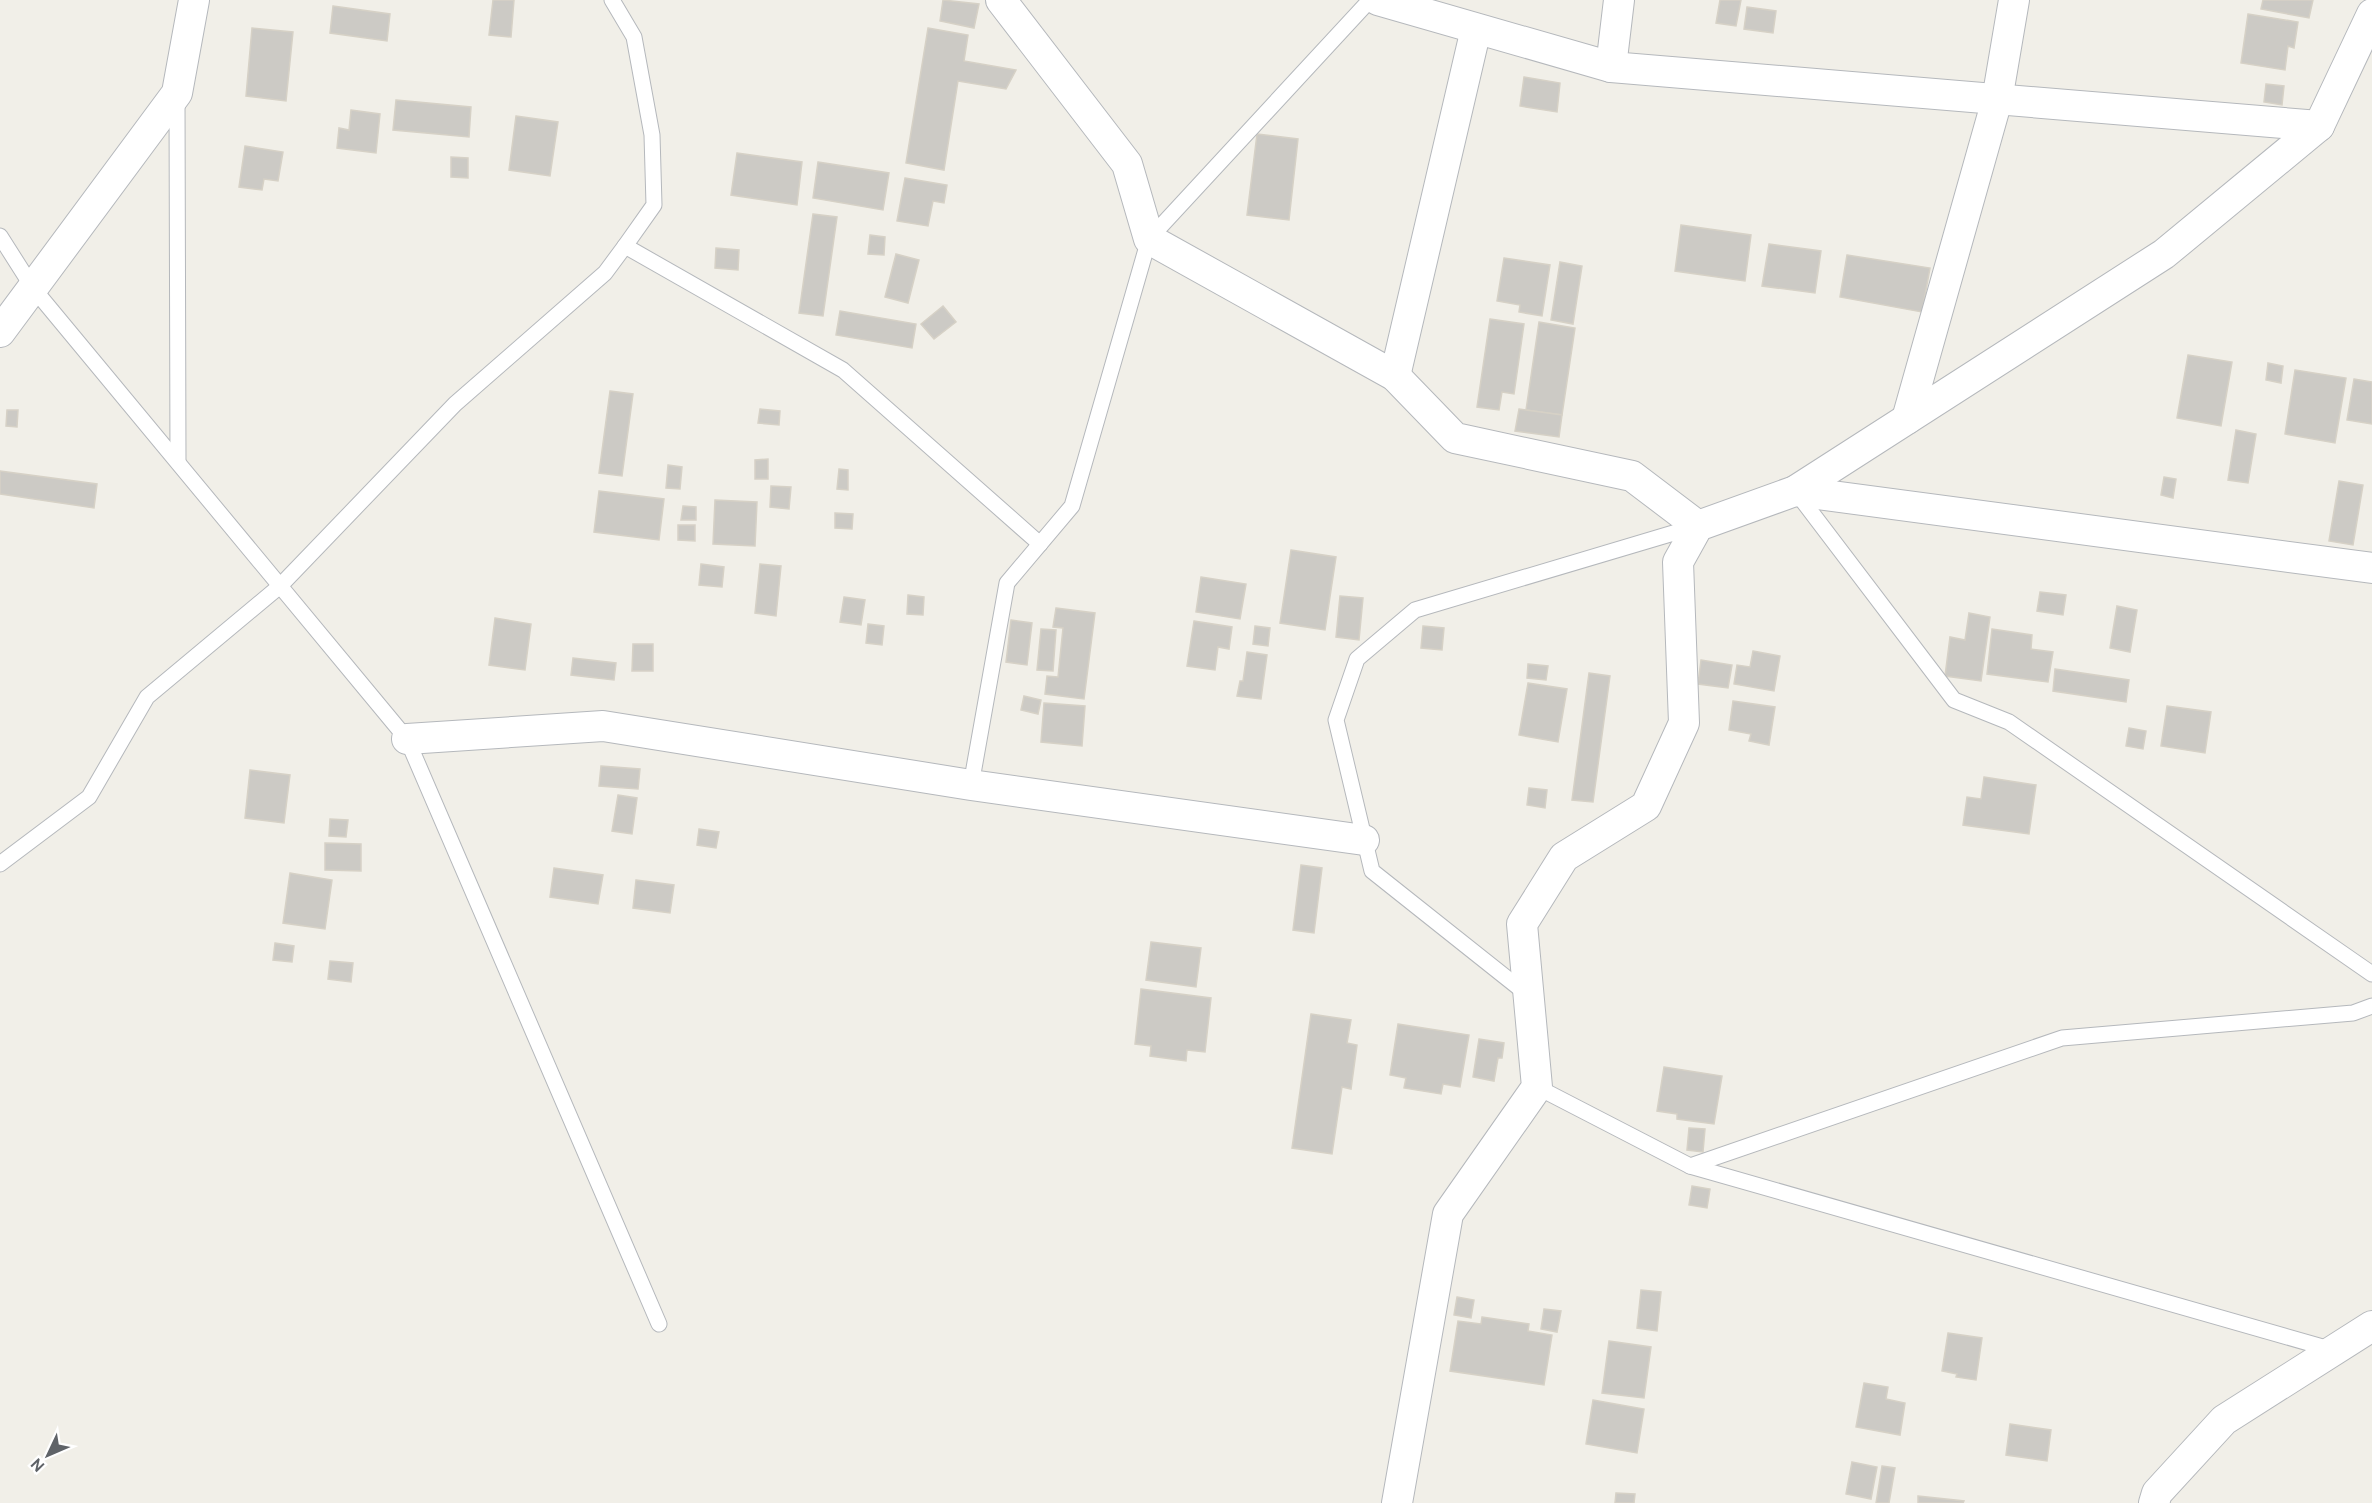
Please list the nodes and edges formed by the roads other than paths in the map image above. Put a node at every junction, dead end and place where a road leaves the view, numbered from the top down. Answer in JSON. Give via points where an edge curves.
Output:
{"nodes":[{"id":1,"x":194,"y":0,"type":"edge"},
{"id":2,"x":612,"y":0,"type":"edge"},
{"id":3,"x":1001,"y":0,"type":"edge"},
{"id":4,"x":1371,"y":0,"type":"edge"},
{"id":5,"x":1378,"y":0,"type":"edge"},
{"id":6,"x":1619,"y":0,"type":"edge"},
{"id":7,"x":2014,"y":0,"type":"edge"},
{"id":8,"x":2372,"y":14,"type":"edge"},
{"id":9,"x":1476,"y":29,"type":"junction"},
{"id":10,"x":1611,"y":67,"type":"junction"},
{"id":11,"x":177,"y":93,"type":"junction"},
{"id":12,"x":1997,"y":100,"type":"junction"},
{"id":13,"x":2319,"y":126,"type":"junction"},
{"id":14,"x":0,"y":236,"type":"edge"},
{"id":15,"x":1149,"y":239,"type":"junction"},
{"id":16,"x":625,"y":246,"type":"junction"},
{"id":17,"x":33,"y":288,"type":"junction"},
{"id":18,"x":0,"y":332,"type":"edge"},
{"id":19,"x":1395,"y":376,"type":"junction"},
{"id":20,"x":1907,"y":419,"type":"junction"},
{"id":21,"x":178,"y":462,"type":"junction"},
{"id":22,"x":1795,"y":491,"type":"junction"},
{"id":23,"x":1698,"y":526,"type":"junction"},
{"id":24,"x":1041,"y":544,"type":"junction"},
{"id":25,"x":2372,"y":568,"type":"edge"},
{"id":26,"x":280,"y":586,"type":"junction"},
{"id":27,"x":407,"y":739,"type":"junction"},
{"id":28,"x":971,"y":785,"type":"junction"},
{"id":29,"x":1365,"y":840,"type":"junction"},
{"id":30,"x":0,"y":864,"type":"edge"},
{"id":31,"x":2372,"y":974,"type":"edge"},
{"id":32,"x":1528,"y":995,"type":"junction"},
{"id":33,"x":2372,"y":1006,"type":"edge"},
{"id":34,"x":1537,"y":1088,"type":"junction"},
{"id":35,"x":1690,"y":1166,"type":"junction"},
{"id":36,"x":659,"y":1323,"type":"dead end"},
{"id":37,"x":2372,"y":1326,"type":"edge"},
{"id":38,"x":2334,"y":1350,"type":"junction"},
{"id":39,"x":1397,"y":1503,"type":"edge"},
{"id":40,"x":2154,"y":1503,"type":"edge"}],
"edges":[{"from":1,"to":11,"type":"street"},
{"from":2,"to":16,"type":"lane","via":[[634,37],[652,135],[654,205]]},
{"from":3,"to":15,"type":"street","via":[[1127,164]]},
{"from":4,"to":15,"type":"lane"},
{"from":5,"to":9,"type":"street"},
{"from":6,"to":10,"type":"street"},
{"from":7,"to":12,"type":"street"},
{"from":8,"to":13,"type":"street"},
{"from":9,"to":10,"type":"street"},
{"from":9,"to":19,"type":"street"},
{"from":10,"to":12,"type":"street"},
{"from":11,"to":17,"type":"street"},
{"from":11,"to":21,"type":"lane"},
{"from":12,"to":13,"type":"street"},
{"from":12,"to":20,"type":"street"},
{"from":13,"to":20,"type":"street","via":[[2164,254]]},
{"from":14,"to":17,"type":"lane"},
{"from":15,"to":19,"type":"street"},
{"from":15,"to":24,"type":"lane","via":[[1072,506]]},
{"from":16,"to":24,"type":"lane","via":[[843,370]]},
{"from":16,"to":26,"type":"lane","via":[[605,273],[455,404]]},
{"from":17,"to":18,"type":"street"},
{"from":17,"to":21,"type":"lane"},
{"from":19,"to":23,"type":"street","via":[[1455,438],[1632,476]]},
{"from":20,"to":22,"type":"street"},
{"from":21,"to":26,"type":"lane"},
{"from":22,"to":23,"type":"street"},
{"from":22,"to":25,"type":"street"},
{"from":22,"to":31,"type":"lane","via":[[1954,700],[2009,722]]},
{"from":23,"to":29,"type":"lane","via":[[1415,609],[1357,659],[1336,720]]},
{"from":23,"to":32,"type":"street","via":[[1678,562],[1684,723],[1646,806],[1564,857],[1522,924]]},
{"from":24,"to":28,"type":"lane","via":[[1008,582]]},
{"from":26,"to":27,"type":"lane"},
{"from":26,"to":30,"type":"lane","via":[[147,697],[89,797]]},
{"from":27,"to":28,"type":"street","via":[[603,726]]},
{"from":27,"to":36,"type":"lane"},
{"from":28,"to":29,"type":"street"},
{"from":29,"to":32,"type":"lane","via":[[1372,871]]},
{"from":32,"to":34,"type":"street"},
{"from":33,"to":35,"type":"lane","via":[[2353,1012],[2062,1038]]},
{"from":34,"to":35,"type":"lane"},
{"from":34,"to":39,"type":"street","via":[[1448,1214]]},
{"from":35,"to":38,"type":"lane"},
{"from":37,"to":38,"type":"street"},
{"from":38,"to":40,"type":"street","via":[[2224,1420],[2157,1493]]}]}
